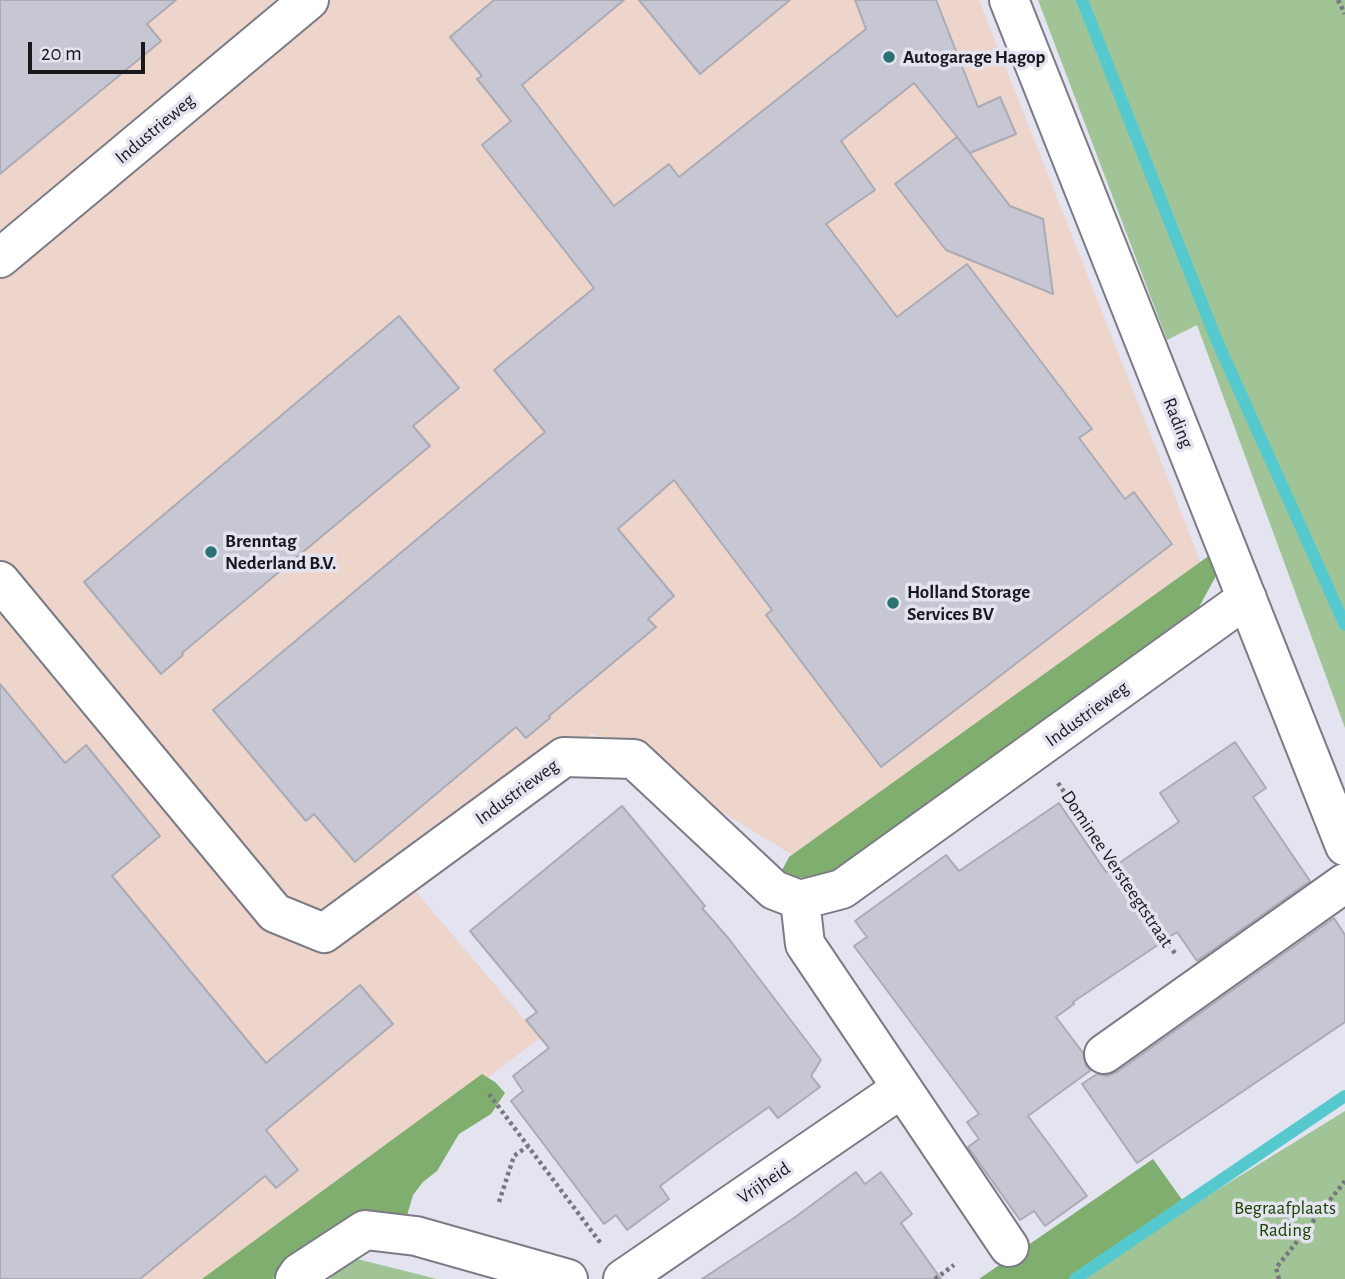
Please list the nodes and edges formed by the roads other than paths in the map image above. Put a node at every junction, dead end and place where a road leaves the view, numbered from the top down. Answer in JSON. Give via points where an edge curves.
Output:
{"nodes":[{"id":1,"x":309,"y":0,"type":"edge"},
{"id":2,"x":1009,"y":0,"type":"edge"},
{"id":3,"x":0,"y":258,"type":"edge"},
{"id":4,"x":0,"y":581,"type":"edge"},
{"id":5,"x":1248,"y":597,"type":"junction"},
{"id":6,"x":1345,"y":846,"type":"edge"},
{"id":7,"x":1345,"y":883,"type":"edge"},
{"id":8,"x":800,"y":900,"type":"junction"},
{"id":9,"x":1104,"y":1054,"type":"dead end"},
{"id":10,"x":902,"y":1088,"type":"junction"},
{"id":11,"x":1009,"y":1247,"type":"dead end"},
{"id":12,"x":624,"y":1278,"type":"edge"},
{"id":13,"x":295,"y":1279,"type":"edge"},
{"id":14,"x":568,"y":1279,"type":"edge"}],
"edges":[{"from":1,"to":3,"type":"street","name":"Industrieweg"},
{"from":2,"to":5,"type":"street","name":"Rading"},
{"from":4,"to":8,"type":"street","name":"Industrieweg","via":[[275,913],[324,933],[564,757],[634,759],[774,890]]},
{"from":5,"to":6,"type":"street","name":"Rading"},
{"from":5,"to":8,"type":"street","name":"Industrieweg","via":[[842,889]]},
{"from":7,"to":9,"type":"street"},
{"from":8,"to":10,"type":"street","via":[[805,944]]},
{"from":10,"to":11,"type":"street"},
{"from":10,"to":12,"type":"street","name":"Vrijheid"},
{"from":13,"to":14,"type":"street","via":[[365,1230],[416,1236]]}]}
